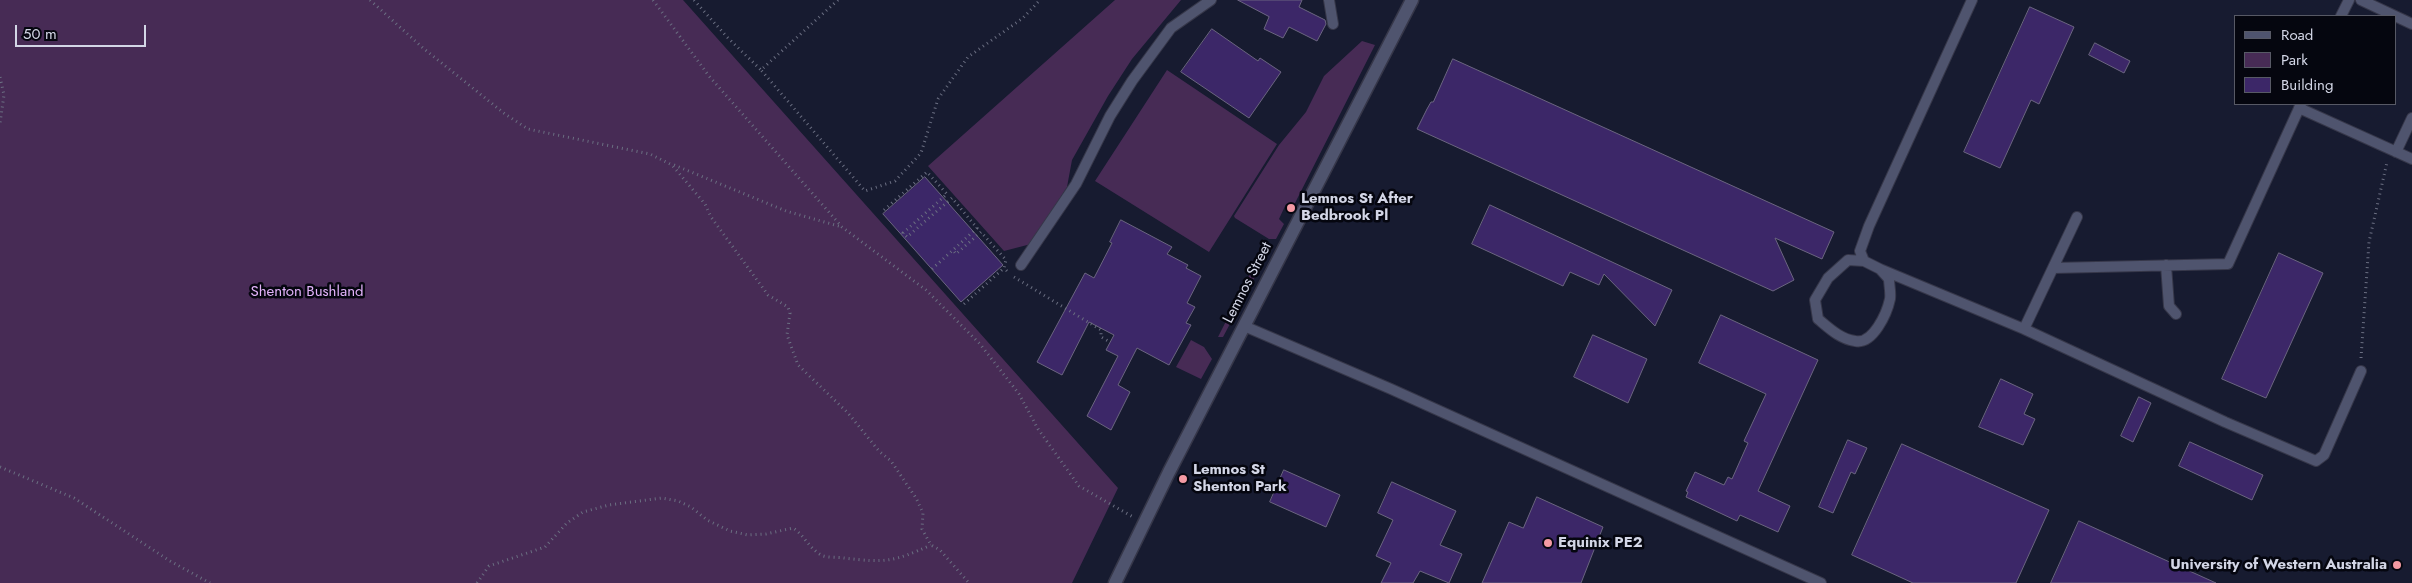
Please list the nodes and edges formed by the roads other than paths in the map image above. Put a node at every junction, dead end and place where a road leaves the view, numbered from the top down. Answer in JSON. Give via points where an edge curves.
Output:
{"nodes":[{"id":1,"x":1211,"y":0,"type":"edge"},
{"id":2,"x":1329,"y":0,"type":"edge"},
{"id":3,"x":1412,"y":0,"type":"edge"},
{"id":4,"x":1972,"y":0,"type":"edge"},
{"id":5,"x":2349,"y":0,"type":"edge"},
{"id":6,"x":2361,"y":0,"type":"edge"},
{"id":7,"x":2342,"y":15,"type":"edge"},
{"id":8,"x":2393,"y":15,"type":"edge"},
{"id":9,"x":2397,"y":17,"type":"edge"},
{"id":10,"x":1333,"y":24,"type":"dead end"},
{"id":11,"x":2412,"y":24,"type":"edge"},
{"id":12,"x":2300,"y":106,"type":"edge"},
{"id":13,"x":2412,"y":118,"type":"edge"},
{"id":14,"x":2393,"y":151,"type":"junction"},
{"id":15,"x":2412,"y":159,"type":"edge"},
{"id":16,"x":2077,"y":217,"type":"dead end"},
{"id":17,"x":1864,"y":261,"type":"junction"},
{"id":18,"x":1021,"y":264,"type":"dead end"},
{"id":19,"x":2166,"y":266,"type":"junction"},
{"id":20,"x":2053,"y":268,"type":"junction"},
{"id":21,"x":1880,"y":269,"type":"junction"},
{"id":22,"x":2176,"y":314,"type":"dead end"},
{"id":23,"x":1244,"y":326,"type":"junction"},
{"id":24,"x":2024,"y":328,"type":"junction"},
{"id":25,"x":2361,"y":371,"type":"road end"},
{"id":26,"x":1115,"y":583,"type":"edge"},
{"id":27,"x":1821,"y":583,"type":"edge"}],
"edges":[{"from":1,"to":18,"type":"lane","via":[[1171,28],[1132,81],[1110,116],[1076,184]]},
{"from":2,"to":10,"type":"lane"},
{"from":3,"to":23,"type":"street","name":"Lemnos Street"},
{"from":4,"to":17,"type":"lane","via":[[1869,226],[1860,251]]},
{"from":5,"to":7,"type":"lane"},
{"from":6,"to":8,"type":"lane"},
{"from":9,"to":11,"type":"lane"},
{"from":12,"to":14,"type":"lane"},
{"from":12,"to":19,"type":"lane","via":[[2228,264]]},
{"from":13,"to":14,"type":"lane"},
{"from":14,"to":15,"type":"lane"},
{"from":16,"to":20,"type":"lane"},
{"from":17,"to":21,"type":"lane"},
{"from":17,"to":21,"type":"lane","via":[[1848,260],[1828,278],[1815,300],[1818,319],[1840,336],[1856,342],[1869,338],[1882,320],[1890,298],[1889,279]]},
{"from":19,"to":20,"type":"lane"},
{"from":19,"to":22,"type":"lane","via":[[2168,306]]},
{"from":20,"to":24,"type":"lane"},
{"from":21,"to":24,"type":"lane"},
{"from":23,"to":26,"type":"street","name":"Lemnos Street"},
{"from":23,"to":27,"type":"lane"},
{"from":24,"to":25,"type":"lane","via":[[2316,461],[2324,455]]}]}
